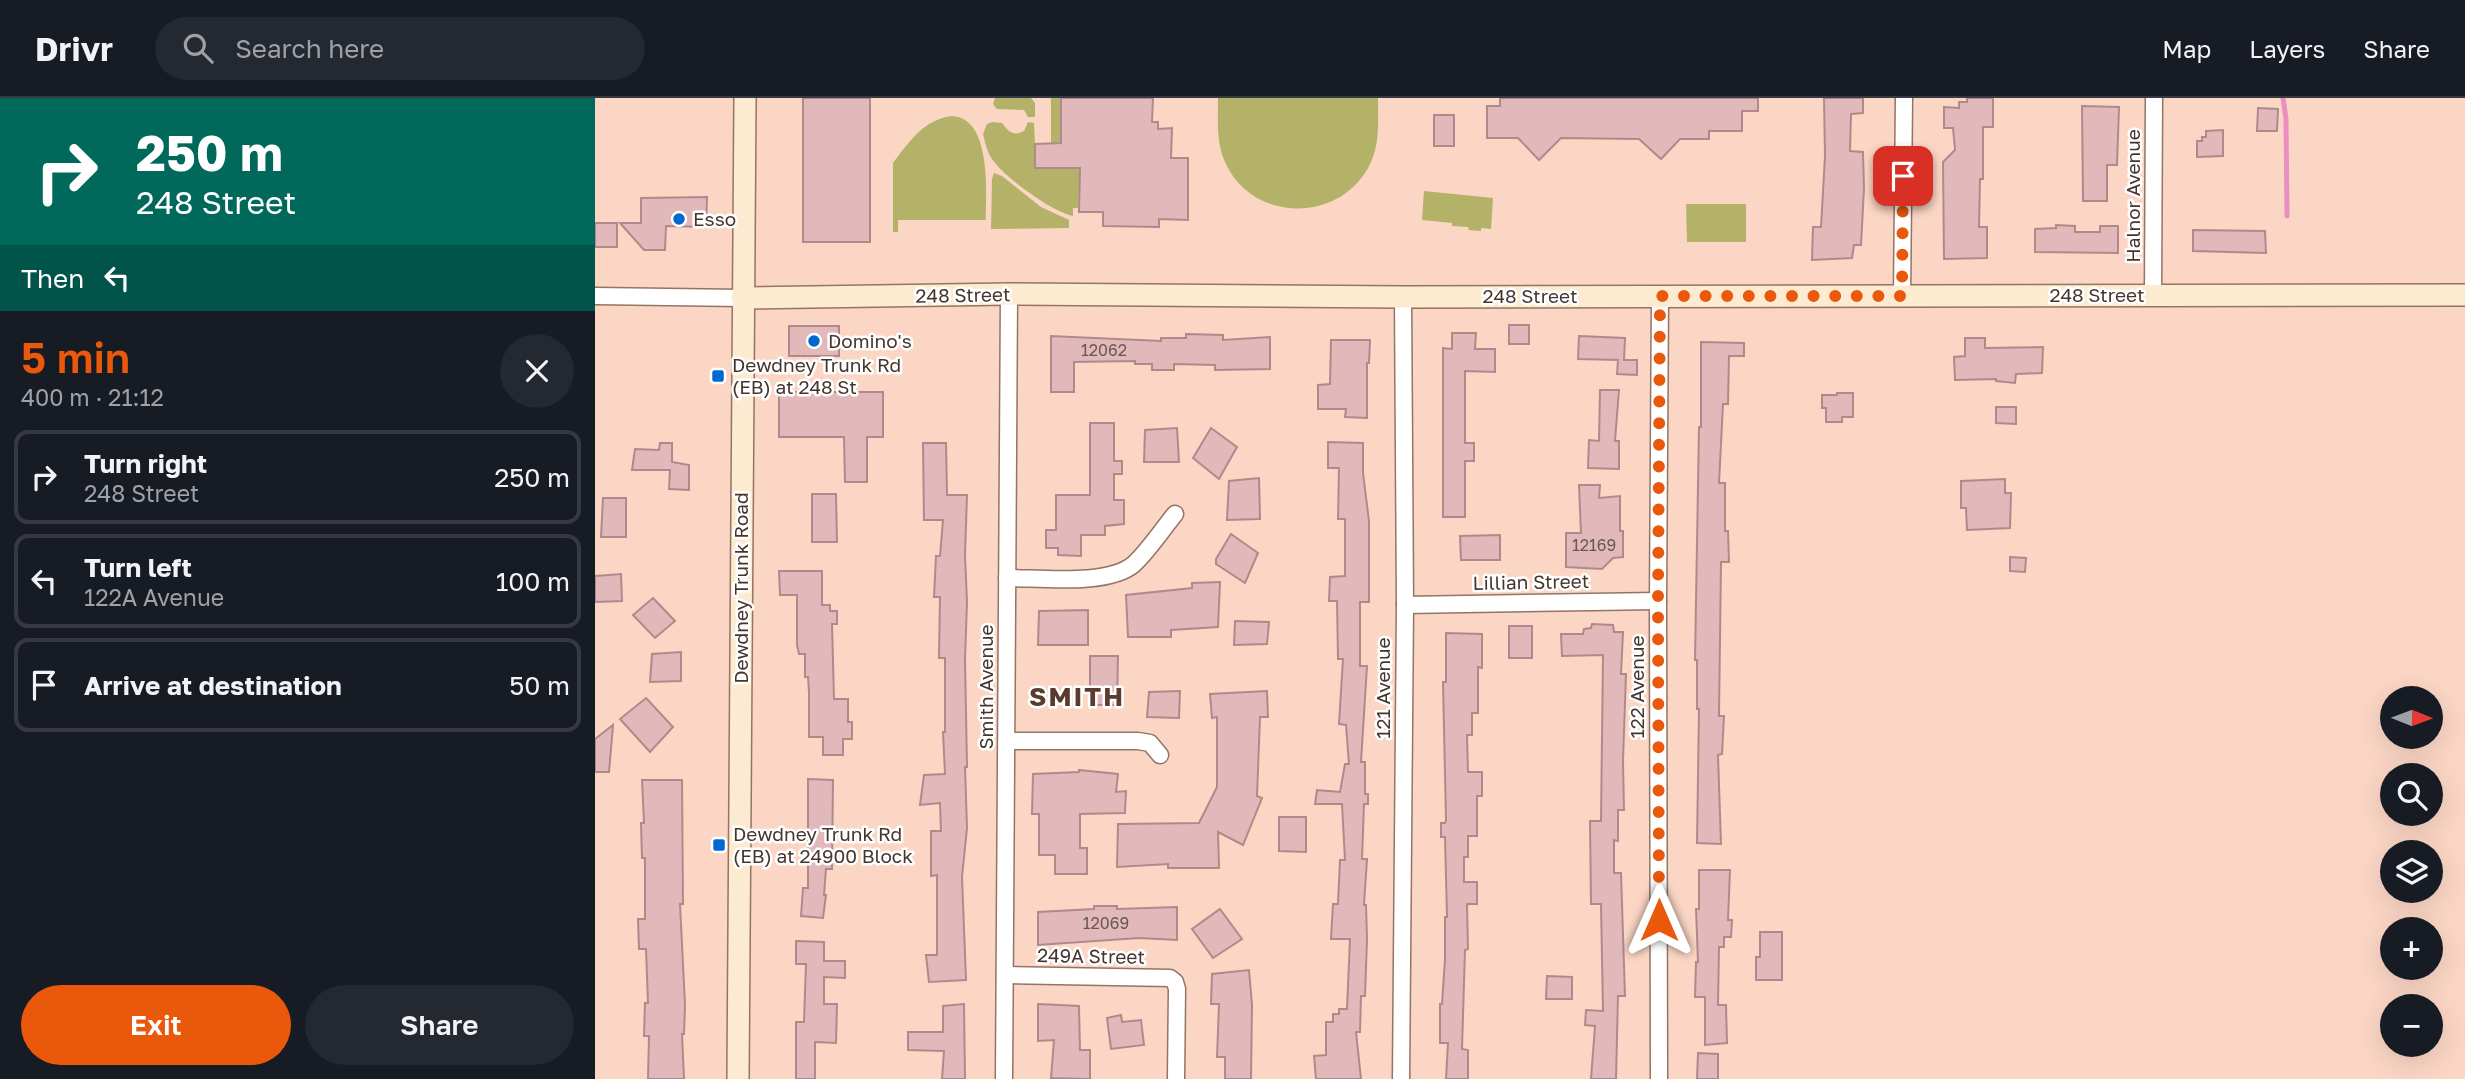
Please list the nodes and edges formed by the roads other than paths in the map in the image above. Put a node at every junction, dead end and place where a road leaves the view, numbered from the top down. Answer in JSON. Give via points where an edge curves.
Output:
{"nodes":[{"id":1,"x":744,"y":98,"type":"edge"},
{"id":2,"x":1904,"y":98,"type":"edge"},
{"id":3,"x":2154,"y":98,"type":"edge"},
{"id":4,"x":1009,"y":294,"type":"junction"},
{"id":5,"x":2153,"y":295,"type":"junction"},
{"id":6,"x":2465,"y":295,"type":"edge"},
{"id":7,"x":595,"y":296,"type":"edge"},
{"id":8,"x":1660,"y":296,"type":"junction"},
{"id":9,"x":1902,"y":296,"type":"junction"},
{"id":10,"x":1403,"y":297,"type":"junction"},
{"id":11,"x":742,"y":298,"type":"junction"},
{"id":12,"x":1175,"y":514,"type":"dead end"},
{"id":13,"x":1007,"y":578,"type":"junction"},
{"id":14,"x":1658,"y":601,"type":"junction"},
{"id":15,"x":1405,"y":605,"type":"junction"},
{"id":16,"x":1007,"y":741,"type":"junction"},
{"id":17,"x":1160,"y":755,"type":"dead end"},
{"id":18,"x":1005,"y":975,"type":"junction"},
{"id":19,"x":738,"y":1079,"type":"edge"},
{"id":20,"x":1004,"y":1079,"type":"edge"},
{"id":21,"x":1176,"y":1079,"type":"edge"},
{"id":22,"x":1401,"y":1079,"type":"edge"},
{"id":23,"x":1659,"y":1079,"type":"edge"}],
"edges":[{"from":1,"to":11,"type":"street","name":"Dewdney Trunk Road"},
{"from":2,"to":9,"type":"street"},
{"from":3,"to":5,"type":"street","name":"Halnor Avenue"},
{"from":4,"to":10,"type":"street","name":"248 Street"},
{"from":4,"to":11,"type":"street","name":"248 Street"},
{"from":4,"to":13,"type":"street","name":"Smith Avenue"},
{"from":5,"to":6,"type":"street","name":"248 Street"},
{"from":5,"to":9,"type":"street","name":"248 Street"},
{"from":7,"to":11,"type":"street","name":"248 Street"},
{"from":8,"to":9,"type":"street","name":"248 Street"},
{"from":8,"to":10,"type":"street","name":"248 Street"},
{"from":8,"to":14,"type":"street","name":"122 Avenue"},
{"from":10,"to":15,"type":"street","name":"121 Avenue"},
{"from":11,"to":19,"type":"street","name":"Dewdney Trunk Road"},
{"from":12,"to":13,"type":"street","via":[[1133,564],[1118,574]]},
{"from":13,"to":16,"type":"street","name":"Smith Avenue"},
{"from":14,"to":15,"type":"street","name":"Lillian Street"},
{"from":14,"to":23,"type":"street","name":"122 Avenue"},
{"from":15,"to":22,"type":"street","name":"121 Avenue"},
{"from":16,"to":17,"type":"street","via":[[1138,740],[1150,743]]},
{"from":16,"to":18,"type":"street","name":"Smith Avenue"},
{"from":18,"to":20,"type":"street","name":"Smith Avenue"},
{"from":18,"to":21,"type":"street","name":"249A Street","via":[[1170,978],[1177,989]]}]}
